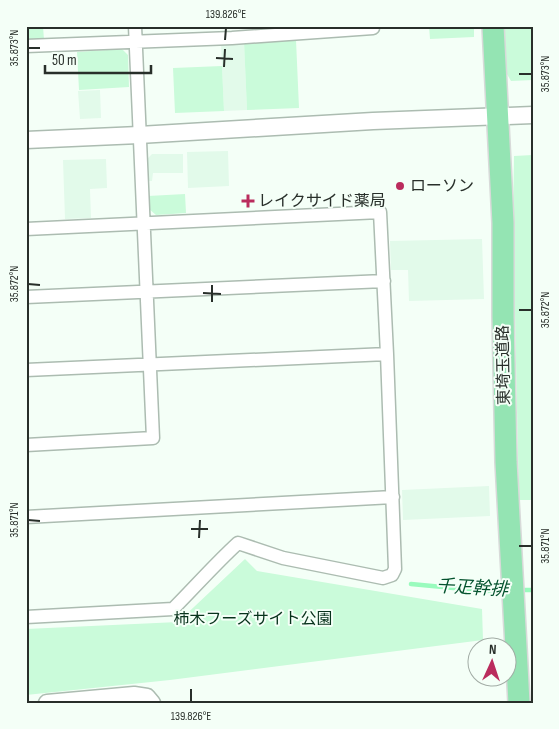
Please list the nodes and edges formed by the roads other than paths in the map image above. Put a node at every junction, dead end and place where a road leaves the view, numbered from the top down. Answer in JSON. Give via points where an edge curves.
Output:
{"nodes":[{"id":1,"x":135,"y":26,"type":"edge"},
{"id":2,"x":373,"y":26,"type":"edge"},
{"id":3,"x":493,"y":26,"type":"edge"},
{"id":4,"x":136,"y":42,"type":"junction"},
{"id":5,"x":26,"y":46,"type":"edge"},
{"id":6,"x":533,"y":114,"type":"edge"},
{"id":7,"x":497,"y":117,"type":"junction"},
{"id":8,"x":139,"y":135,"type":"junction"},
{"id":9,"x":26,"y":140,"type":"edge"},
{"id":10,"x":144,"y":223,"type":"junction"},
{"id":11,"x":26,"y":229,"type":"edge"},
{"id":12,"x":384,"y":281,"type":"junction"},
{"id":13,"x":147,"y":291,"type":"junction"},
{"id":14,"x":26,"y":298,"type":"edge"},
{"id":15,"x":387,"y":354,"type":"junction"},
{"id":16,"x":150,"y":363,"type":"junction"},
{"id":17,"x":26,"y":370,"type":"edge"},
{"id":18,"x":26,"y":445,"type":"edge"},
{"id":19,"x":392,"y":497,"type":"junction"},
{"id":20,"x":26,"y":517,"type":"edge"},
{"id":21,"x":26,"y":618,"type":"edge"},
{"id":22,"x":47,"y":703,"type":"edge"},
{"id":23,"x":152,"y":703,"type":"edge"},
{"id":24,"x":519,"y":703,"type":"edge"}],
"edges":[{"from":1,"to":4,"type":"street"},
{"from":2,"to":4,"type":"street"},
{"from":3,"to":7,"type":"highway","name":"東埼玉道路"},
{"from":4,"to":5,"type":"street"},
{"from":4,"to":8,"type":"street"},
{"from":6,"to":7,"type":"street"},
{"from":7,"to":8,"type":"street"},
{"from":7,"to":24,"type":"highway","name":"東埼玉道路","via":[[503,223],[506,462]]},
{"from":8,"to":9,"type":"street"},
{"from":8,"to":10,"type":"street"},
{"from":10,"to":11,"type":"street"},
{"from":10,"to":12,"type":"street","via":[[380,212]]},
{"from":10,"to":13,"type":"street"},
{"from":12,"to":13,"type":"street"},
{"from":12,"to":15,"type":"street"},
{"from":13,"to":14,"type":"street"},
{"from":13,"to":16,"type":"street"},
{"from":15,"to":16,"type":"street"},
{"from":15,"to":19,"type":"street"},
{"from":16,"to":17,"type":"street"},
{"from":16,"to":18,"type":"street","via":[[153,438]]},
{"from":19,"to":20,"type":"street"},
{"from":19,"to":21,"type":"street","via":[[395,569],[392,575],[382,578],[282,558],[238,543],[173,609]]},
{"from":22,"to":23,"type":"street","via":[[134,695],[147,697]]}]}
